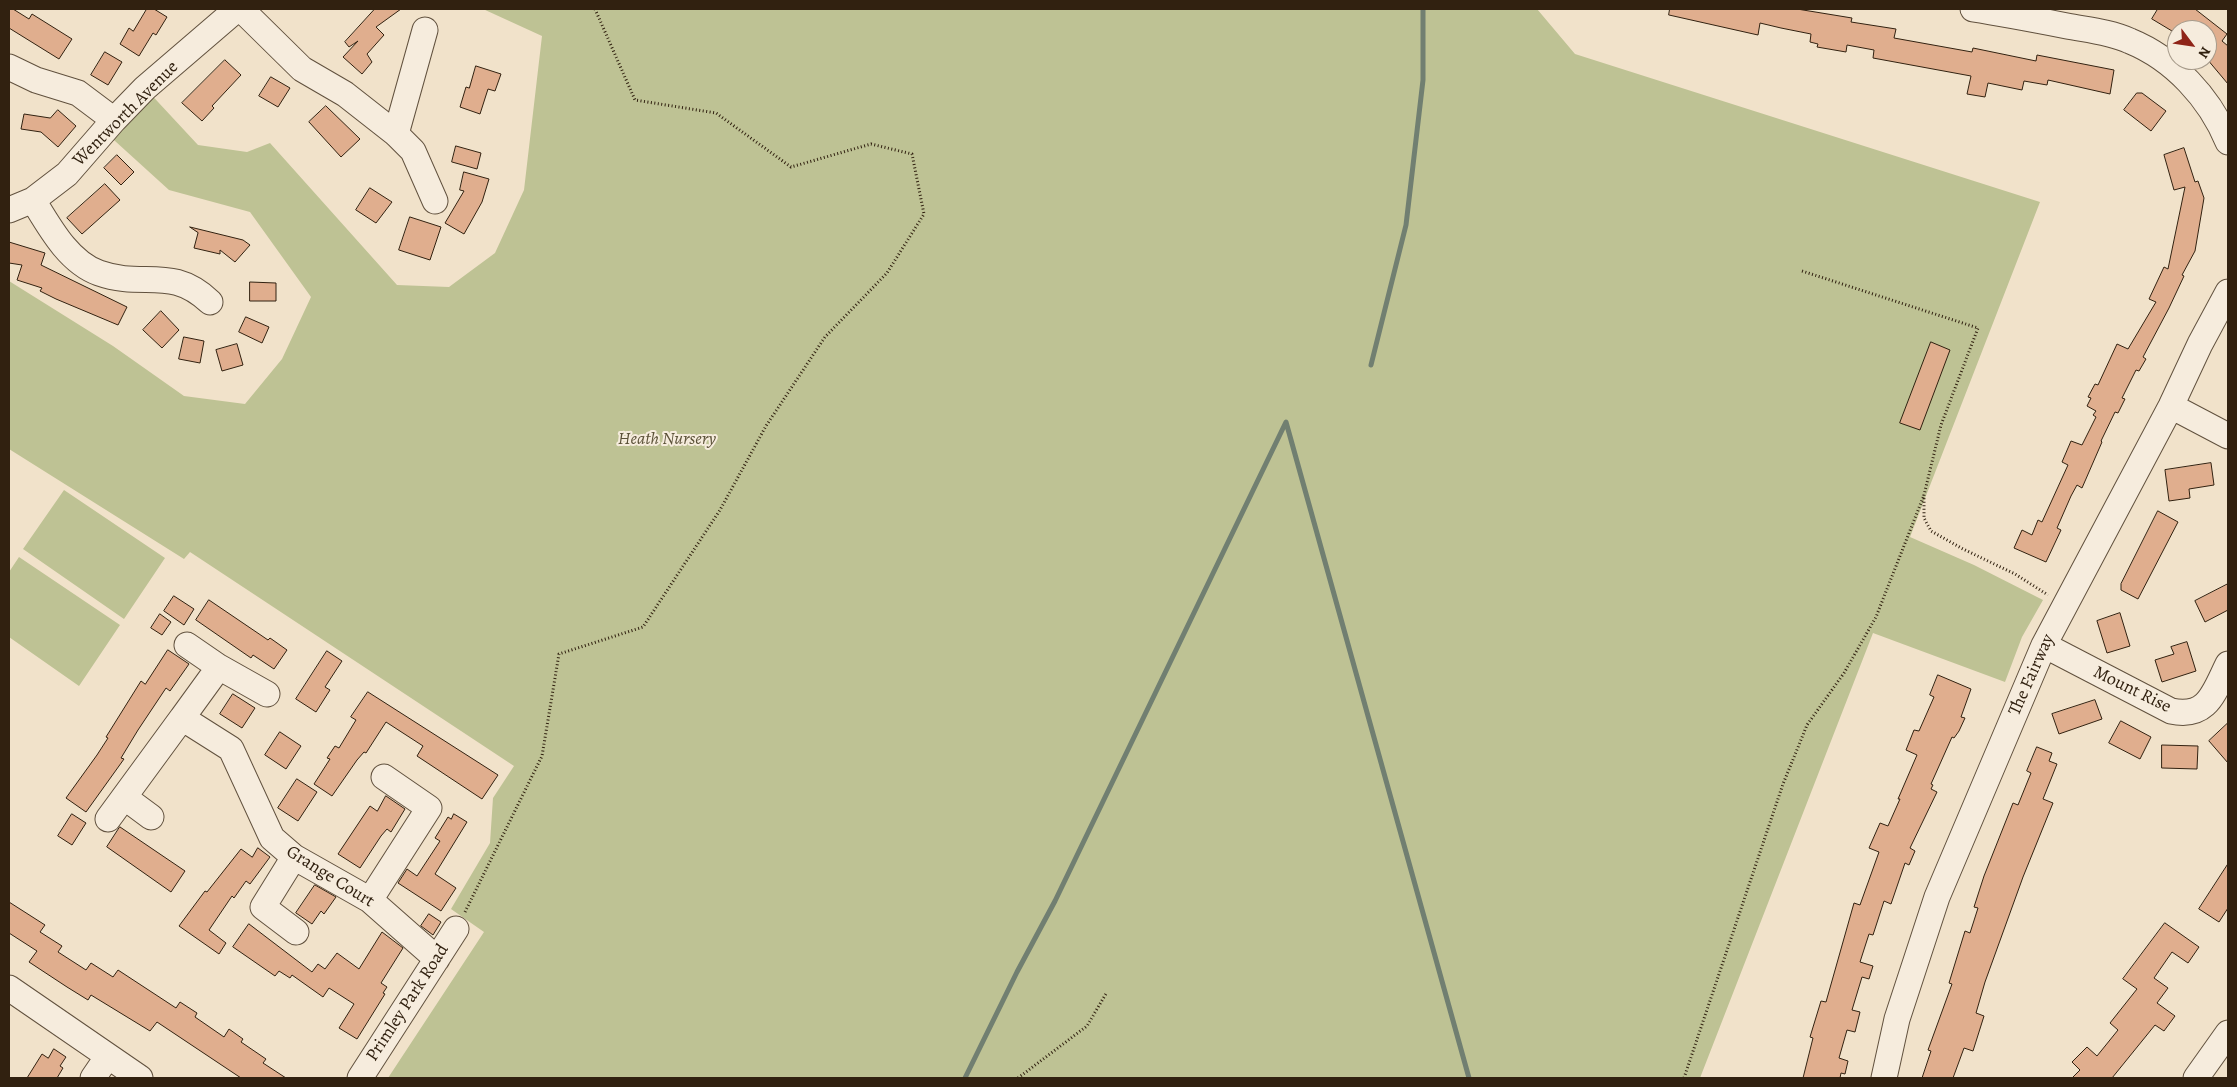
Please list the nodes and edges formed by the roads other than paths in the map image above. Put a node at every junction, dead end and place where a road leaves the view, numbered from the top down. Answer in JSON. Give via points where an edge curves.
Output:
{"nodes":[{"id":1,"x":237,"y":9,"type":"edge"},
{"id":2,"x":241,"y":9,"type":"edge"},
{"id":3,"x":1973,"y":9,"type":"edge"},
{"id":4,"x":425,"y":30,"type":"dead end"},
{"id":5,"x":9,"y":67,"type":"edge"},
{"id":6,"x":114,"y":120,"type":"junction"},
{"id":7,"x":396,"y":134,"type":"junction"},
{"id":8,"x":2228,"y":142,"type":"edge"},
{"id":9,"x":33,"y":200,"type":"junction"},
{"id":10,"x":435,"y":201,"type":"dead end"},
{"id":11,"x":9,"y":210,"type":"edge"},
{"id":12,"x":2228,"y":292,"type":"edge"},
{"id":13,"x":210,"y":302,"type":"dead end"},
{"id":14,"x":2172,"y":406,"type":"junction"},
{"id":15,"x":2228,"y":436,"type":"edge"},
{"id":16,"x":187,"y":645,"type":"dead end"},
{"id":17,"x":2044,"y":645,"type":"junction"},
{"id":18,"x":2228,"y":664,"type":"edge"},
{"id":19,"x":219,"y":667,"type":"junction"},
{"id":20,"x":267,"y":694,"type":"dead end"},
{"id":21,"x":182,"y":718,"type":"junction"},
{"id":22,"x":384,"y":776,"type":"dead end"},
{"id":23,"x":124,"y":797,"type":"junction"},
{"id":24,"x":152,"y":817,"type":"dead end"},
{"id":25,"x":108,"y":819,"type":"dead end"},
{"id":26,"x":294,"y":857,"type":"junction"},
{"id":27,"x":370,"y":900,"type":"junction"},
{"id":28,"x":456,"y":928,"type":"road end"},
{"id":29,"x":296,"y":932,"type":"dead end"},
{"id":30,"x":437,"y":959,"type":"junction"},
{"id":31,"x":9,"y":988,"type":"edge"},
{"id":32,"x":2228,"y":1033,"type":"edge"},
{"id":33,"x":108,"y":1056,"type":"junction"},
{"id":34,"x":93,"y":1078,"type":"edge"},
{"id":35,"x":140,"y":1078,"type":"edge"},
{"id":36,"x":360,"y":1078,"type":"edge"},
{"id":37,"x":1884,"y":1078,"type":"edge"},
{"id":38,"x":2196,"y":1078,"type":"edge"}],
"edges":[{"from":1,"to":6,"type":"street","name":"Wentworth Avenue"},
{"from":2,"to":7,"type":"street","via":[[302,69],[344,94]]},
{"from":3,"to":8,"type":"street","via":[[2108,33],[2137,44],[2173,66],[2195,89]]},
{"from":4,"to":7,"type":"street"},
{"from":5,"to":6,"type":"street","via":[[36,80],[78,93]]},
{"from":6,"to":9,"type":"street","name":"Wentworth Avenue","via":[[67,174]]},
{"from":7,"to":10,"type":"street","via":[[413,151]]},
{"from":9,"to":11,"type":"street","name":"Wentworth Avenue"},
{"from":9,"to":13,"type":"street","via":[[70,252],[98,272],[144,280],[172,279],[197,290]]},
{"from":12,"to":14,"type":"street","name":"The Fairway"},
{"from":14,"to":15,"type":"street"},
{"from":14,"to":17,"type":"street","name":"The Fairway"},
{"from":16,"to":19,"type":"street"},
{"from":17,"to":18,"type":"street","name":"Mount Rise","via":[[2171,711],[2183,714],[2192,713],[2208,702]]},
{"from":17,"to":37,"type":"street","name":"The Fairway","via":[[1937,897],[1898,1019]]},
{"from":19,"to":20,"type":"street"},
{"from":19,"to":21,"type":"street"},
{"from":21,"to":23,"type":"street"},
{"from":21,"to":26,"type":"street","name":"Grange Court","via":[[231,749],[272,838]]},
{"from":22,"to":27,"type":"street","via":[[429,808]]},
{"from":23,"to":24,"type":"street"},
{"from":23,"to":25,"type":"street"},
{"from":26,"to":27,"type":"street","name":"Grange Court"},
{"from":26,"to":29,"type":"street","via":[[263,908]]},
{"from":27,"to":30,"type":"street","name":"Grange Court"},
{"from":28,"to":30,"type":"street","name":"Primley Park Road"},
{"from":30,"to":36,"type":"street","name":"Primley Park Road"},
{"from":31,"to":33,"type":"street"},
{"from":32,"to":38,"type":"street"},
{"from":33,"to":34,"type":"street"},
{"from":33,"to":35,"type":"street"}]}
